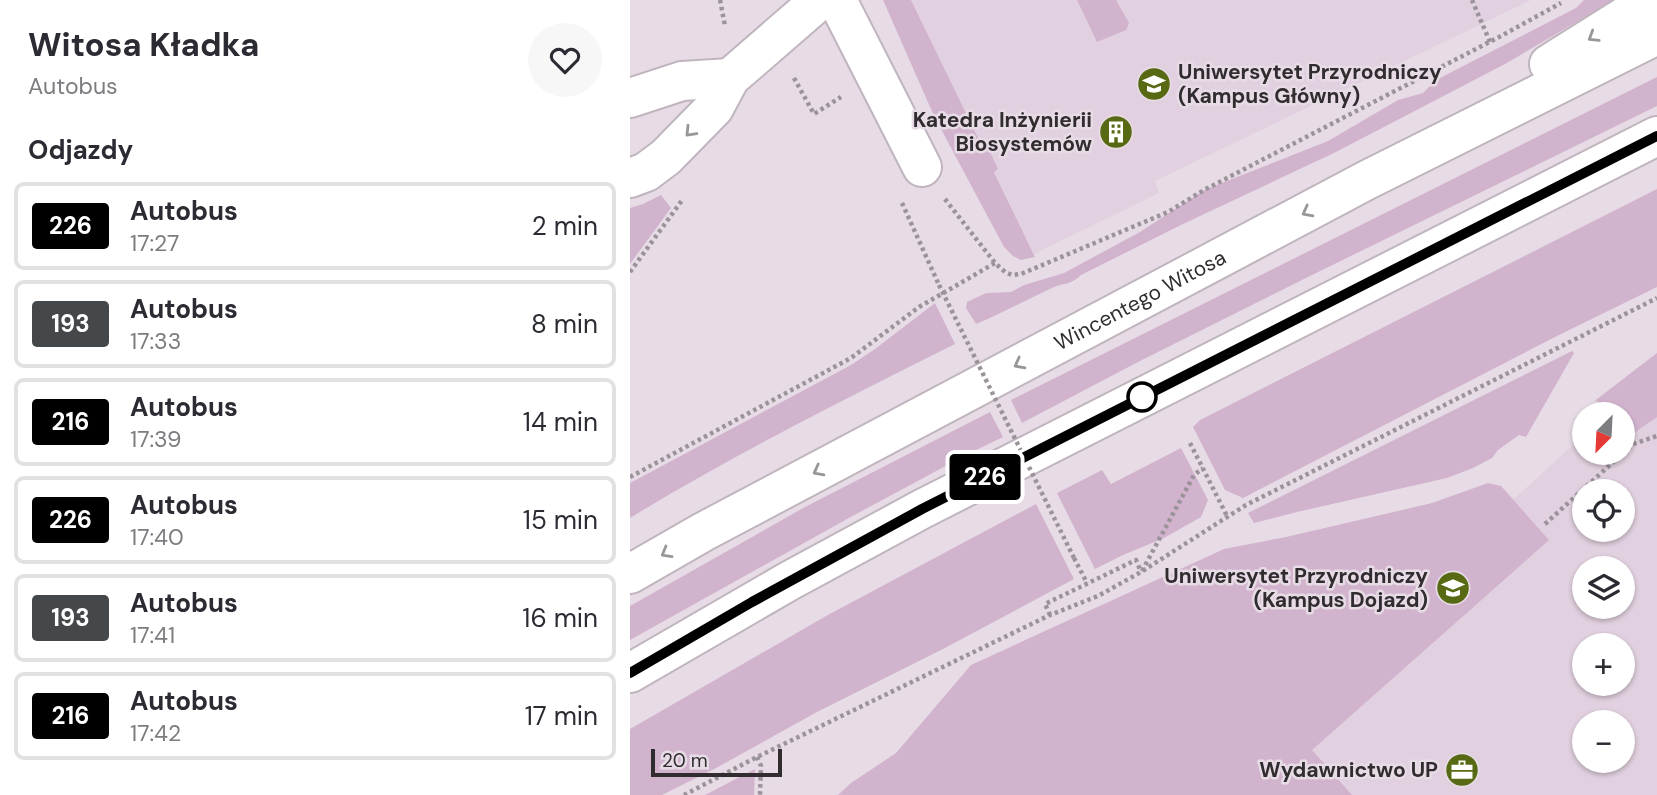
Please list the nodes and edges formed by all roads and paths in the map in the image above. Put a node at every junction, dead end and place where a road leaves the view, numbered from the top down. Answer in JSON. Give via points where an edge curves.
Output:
{"nodes":[{"id":1,"x":820,"y":0,"type":"edge"},
{"id":2,"x":837,"y":0,"type":"edge"},
{"id":3,"x":1472,"y":0,"type":"edge"},
{"id":4,"x":1567,"y":0,"type":"edge"},
{"id":5,"x":1651,"y":0,"type":"edge"},
{"id":6,"x":1657,"y":35,"type":"edge"},
{"id":7,"x":1490,"y":42,"type":"junction"},
{"id":8,"x":730,"y":78,"type":"junction"},
{"id":9,"x":630,"y":98,"type":"edge"},
{"id":10,"x":1657,"y":136,"type":"edge"},
{"id":11,"x":922,"y":167,"type":"joint"},
{"id":12,"x":630,"y":178,"type":"edge"},
{"id":13,"x":1367,"y":180,"type":"junction"},
{"id":14,"x":684,"y":197,"type":"dead end"},
{"id":15,"x":902,"y":204,"type":"dead end"},
{"id":16,"x":995,"y":263,"type":"junction"},
{"id":17,"x":630,"y":272,"type":"edge"},
{"id":18,"x":1657,"y":298,"type":"edge"},
{"id":19,"x":1657,"y":436,"type":"edge"},
{"id":20,"x":1190,"y":443,"type":"dead end"},
{"id":21,"x":1203,"y":468,"type":"junction"},
{"id":22,"x":630,"y":477,"type":"edge"},
{"id":23,"x":1227,"y":516,"type":"junction"},
{"id":24,"x":1545,"y":524,"type":"dead end"},
{"id":25,"x":1141,"y":572,"type":"junction"},
{"id":26,"x":630,"y":574,"type":"edge"},
{"id":27,"x":1087,"y":583,"type":"junction"},
{"id":28,"x":1050,"y":615,"type":"junction"},
{"id":29,"x":630,"y":673,"type":"edge"},
{"id":30,"x":757,"y":757,"type":"junction"},
{"id":31,"x":684,"y":795,"type":"edge"},
{"id":32,"x":760,"y":795,"type":"edge"}],
"edges":[{"from":1,"to":8,"type":"main road"},
{"from":2,"to":11,"type":"main road"},
{"from":3,"to":7,"type":"path"},
{"from":4,"to":7,"type":"path"},
{"from":5,"to":13,"type":"main road","one_way":true},
{"from":6,"to":13,"type":"main road","name":"Wincentego Witosa"},
{"from":7,"to":16,"type":"path","via":[[1168,212],[1021,274],[1012,275]]},
{"from":8,"to":9,"type":"main road","via":[[682,80]]},
{"from":8,"to":12,"type":"main road","one_way":true,"via":[[714,107],[666,157]]},
{"from":10,"to":29,"type":"main road","via":[[922,509]]},
{"from":11,"to":16,"type":"path"},
{"from":13,"to":26,"type":"main road","name":"Wincentego Witosa","one_way":true},
{"from":14,"to":17,"type":"path"},
{"from":15,"to":27,"type":"path","bridge":true},
{"from":16,"to":22,"type":"path","via":[[919,307],[851,358]]},
{"from":18,"to":23,"type":"path"},
{"from":19,"to":24,"type":"path","via":[[1633,444]]},
{"from":20,"to":21,"type":"path"},
{"from":21,"to":23,"type":"path"},
{"from":21,"to":25,"type":"path","via":[[1194,475]]},
{"from":23,"to":25,"type":"path"},
{"from":25,"to":27,"type":"path","via":[[1136,560]]},
{"from":25,"to":28,"type":"path"},
{"from":27,"to":28,"type":"path","via":[[1045,604]]},
{"from":28,"to":30,"type":"path"},
{"from":30,"to":31,"type":"path"},
{"from":30,"to":32,"type":"path"}]}
